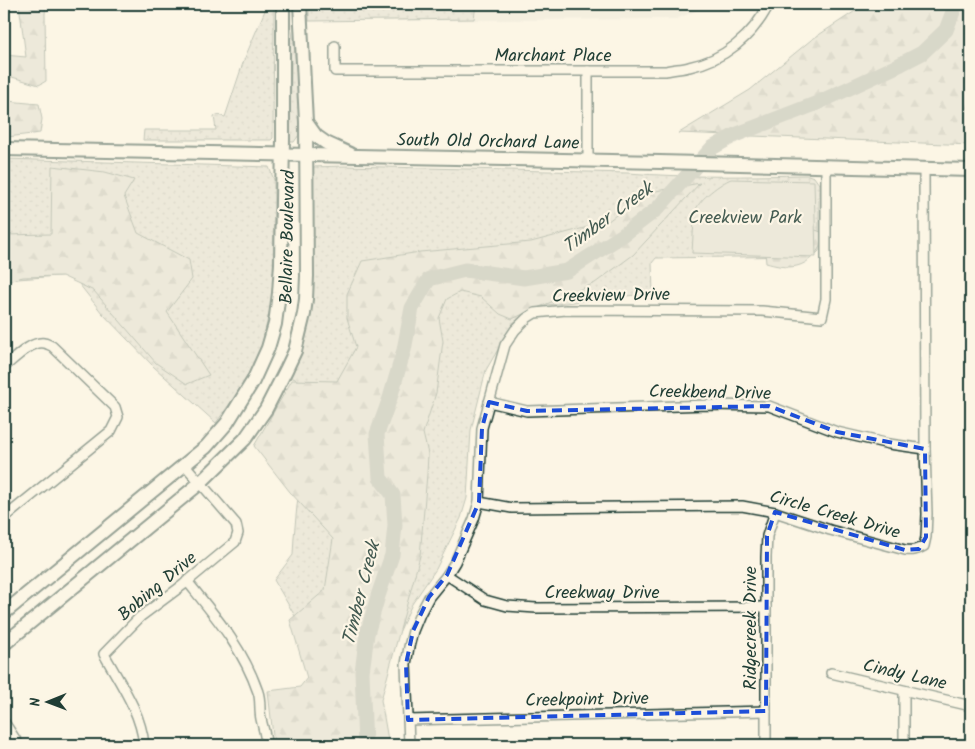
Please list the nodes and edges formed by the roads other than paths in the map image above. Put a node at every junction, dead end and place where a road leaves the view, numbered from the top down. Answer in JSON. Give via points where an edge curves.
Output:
{"nodes":[{"id":1,"x":283,"y":4,"type":"edge"},
{"id":2,"x":300,"y":4,"type":"edge"},
{"id":3,"x":769,"y":4,"type":"edge"},
{"id":4,"x":336,"y":46,"type":"dead end"},
{"id":5,"x":588,"y":71,"type":"junction"},
{"id":6,"x":306,"y":122,"type":"junction"},
{"id":7,"x":4,"y":149,"type":"edge"},
{"id":8,"x":282,"y":155,"type":"junction"},
{"id":9,"x":306,"y":155,"type":"junction"},
{"id":10,"x":354,"y":156,"type":"junction"},
{"id":11,"x":588,"y":161,"type":"junction"},
{"id":12,"x":826,"y":167,"type":"junction"},
{"id":13,"x":924,"y":169,"type":"junction"},
{"id":14,"x":971,"y":170,"type":"edge"},
{"id":15,"x":4,"y":368,"type":"edge"},
{"id":16,"x":490,"y":402,"type":"junction"},
{"id":17,"x":925,"y":449,"type":"junction"},
{"id":18,"x":185,"y":464,"type":"junction"},
{"id":19,"x":200,"y":483,"type":"junction"},
{"id":20,"x":479,"y":502,"type":"junction"},
{"id":21,"x":775,"y":512,"type":"junction"},
{"id":22,"x":4,"y":518,"type":"edge"},
{"id":23,"x":447,"y":575,"type":"junction"},
{"id":24,"x":187,"y":581,"type":"junction"},
{"id":25,"x":766,"y":607,"type":"junction"},
{"id":26,"x":4,"y":613,"type":"edge"},
{"id":27,"x":4,"y":644,"type":"edge"},
{"id":28,"x":830,"y":673,"type":"dead end"},
{"id":29,"x":904,"y":691,"type":"junction"},
{"id":30,"x":971,"y":706,"type":"edge"},
{"id":31,"x":766,"y":711,"type":"junction"},
{"id":32,"x":408,"y":720,"type":"junction"},
{"id":33,"x":4,"y":724,"type":"edge"},
{"id":34,"x":20,"y":745,"type":"edge"},
{"id":35,"x":144,"y":745,"type":"edge"},
{"id":36,"x":266,"y":745,"type":"edge"},
{"id":37,"x":409,"y":745,"type":"edge"},
{"id":38,"x":766,"y":745,"type":"edge"},
{"id":39,"x":904,"y":745,"type":"edge"}],
"edges":[{"from":1,"to":8,"type":"main road","name":"Bellaire Boulevard"},
{"from":2,"to":6,"type":"main road","name":"Bellaire Boulevard"},
{"from":3,"to":5,"type":"street","name":"Marchant Place","via":[[751,31],[733,48],[712,60],[666,70]]},
{"from":4,"to":5,"type":"street","name":"Marchant Place","via":[[336,71]]},
{"from":5,"to":11,"type":"street"},
{"from":6,"to":9,"type":"main road","name":"Bellaire Boulevard"},
{"from":6,"to":10,"type":"main road","via":[[316,136]]},
{"from":7,"to":8,"type":"main road","name":"South Old Orchard Lane"},
{"from":8,"to":9,"type":"main road","name":"South Old Orchard Lane"},
{"from":8,"to":18,"type":"main road","name":"Bellaire Boulevard","via":[[279,293],[268,348],[254,382],[227,423],[206,447]]},
{"from":9,"to":10,"type":"main road","name":"South Old Orchard Lane"},
{"from":9,"to":19,"type":"main road","name":"Bellaire Boulevard","via":[[306,299],[295,351],[266,409],[245,439]]},
{"from":10,"to":11,"type":"main road","name":"South Old Orchard Lane"},
{"from":11,"to":12,"type":"main road","name":"South Old Orchard Lane"},
{"from":12,"to":13,"type":"main road","name":"South Old Orchard Lane"},
{"from":12,"to":16,"type":"street","name":"Creekview Drive","via":[[826,298],[822,317],[762,311],[566,310],[535,314],[515,330],[505,345]]},
{"from":13,"to":14,"type":"main road","name":"South Old Orchard Lane"},
{"from":13,"to":17,"type":"street","name":"Circle Creek Drive"},
{"from":15,"to":22,"type":"street","via":[[37,343],[52,346],[115,406],[118,417],[111,430]]},
{"from":16,"to":17,"type":"street","name":"Creekbend Drive","via":[[532,411],[770,406],[837,432]]},
{"from":16,"to":20,"type":"street","name":"Creekview Drive","via":[[482,428]]},
{"from":17,"to":21,"type":"street","name":"Circle Creek Drive","via":[[926,537],[924,546],[919,549],[906,550]]},
{"from":18,"to":19,"type":"street","name":"Bobing Drive"},
{"from":18,"to":26,"type":"main road","name":"Bellaire Boulevard"},
{"from":19,"to":24,"type":"street","name":"Bobing Drive","via":[[236,524],[238,533],[234,542]]},
{"from":19,"to":27,"type":"main road","name":"Bellaire Boulevard"},
{"from":20,"to":21,"type":"street","name":"Circle Creek Drive","via":[[512,508],[742,506]]},
{"from":20,"to":23,"type":"street","name":"Creekview Drive"},
{"from":21,"to":25,"type":"street","name":"Ridgecreek Drive","via":[[767,536]]},
{"from":23,"to":25,"type":"street","name":"Creekway Drive","via":[[485,600],[507,606]]},
{"from":23,"to":32,"type":"street","name":"Creekview Drive","via":[[429,597],[413,631],[406,664]]},
{"from":24,"to":35,"type":"street","name":"Bobing Drive","via":[[140,617],[104,654],[141,724]]},
{"from":24,"to":36,"type":"street","via":[[225,627],[247,665],[259,694]]},
{"from":25,"to":31,"type":"street","name":"Ridgecreek Drive"},
{"from":28,"to":29,"type":"street","name":"Cindy Lane"},
{"from":29,"to":30,"type":"street","name":"Cindy Lane"},
{"from":29,"to":39,"type":"street"},
{"from":31,"to":32,"type":"street","name":"Creekpoint Drive"},
{"from":31,"to":38,"type":"street","name":"Ridgecreek Drive"},
{"from":32,"to":37,"type":"street","name":"Creekview Drive"},
{"from":33,"to":34,"type":"street"}]}
